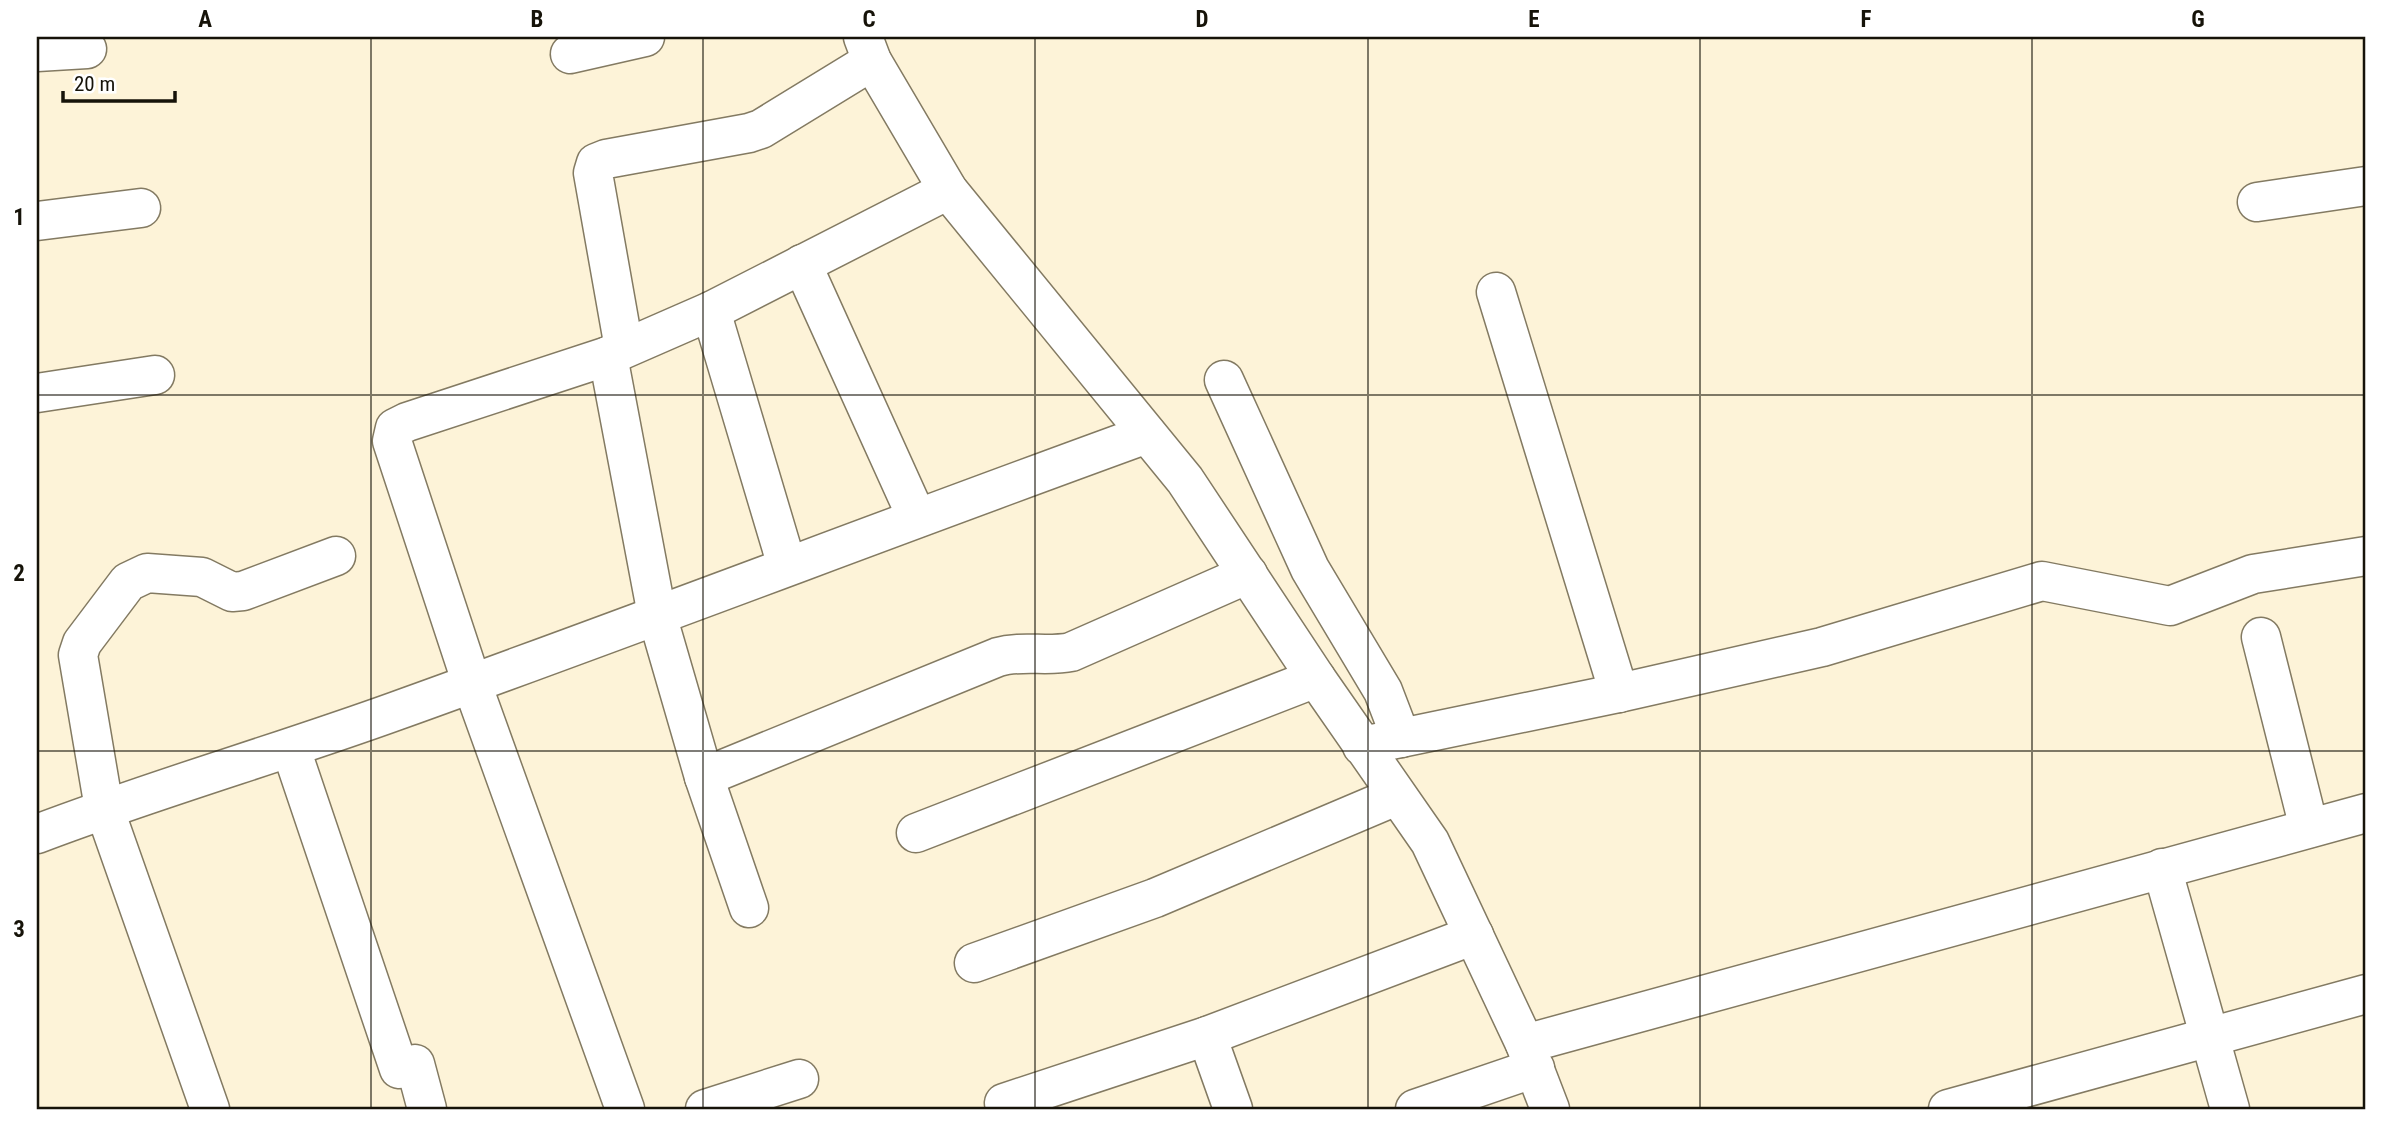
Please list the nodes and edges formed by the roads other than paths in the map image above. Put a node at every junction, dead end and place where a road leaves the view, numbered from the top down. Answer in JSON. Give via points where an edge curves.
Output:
{"nodes":[{"id":1,"x":645,"y":37,"type":"edge"},
{"id":2,"x":87,"y":48,"type":"dead end"},
{"id":3,"x":868,"y":49,"type":"edge"},
{"id":4,"x":37,"y":52,"type":"edge"},
{"id":5,"x":570,"y":54,"type":"dead end"},
{"id":6,"x":2366,"y":186,"type":"edge"},
{"id":7,"x":948,"y":190,"type":"junction"},
{"id":8,"x":2257,"y":202,"type":"dead end"},
{"id":9,"x":141,"y":208,"type":"dead end"},
{"id":10,"x":37,"y":221,"type":"edge"},
{"id":11,"x":803,"y":264,"type":"junction"},
{"id":12,"x":1496,"y":292,"type":"dead end"},
{"id":13,"x":711,"y":311,"type":"junction"},
{"id":14,"x":616,"y":352,"type":"junction"},
{"id":15,"x":155,"y":375,"type":"dead end"},
{"id":16,"x":1224,"y":380,"type":"dead end"},
{"id":17,"x":37,"y":393,"type":"edge"},
{"id":18,"x":1147,"y":434,"type":"junction"},
{"id":19,"x":917,"y":518,"type":"junction"},
{"id":20,"x":336,"y":556,"type":"dead end"},
{"id":21,"x":2366,"y":556,"type":"edge"},
{"id":22,"x":787,"y":566,"type":"junction"},
{"id":23,"x":1248,"y":574,"type":"junction"},
{"id":24,"x":657,"y":615,"type":"junction"},
{"id":25,"x":2261,"y":637,"type":"dead end"},
{"id":26,"x":1316,"y":678,"type":"junction"},
{"id":27,"x":472,"y":684,"type":"junction"},
{"id":28,"x":1619,"y":693,"type":"junction"},
{"id":29,"x":1401,"y":738,"type":"junction"},
{"id":30,"x":1362,"y":746,"type":"junction"},
{"id":31,"x":290,"y":749,"type":"junction"},
{"id":32,"x":704,"y":777,"type":"junction"},
{"id":33,"x":1396,"y":796,"type":"junction"},
{"id":34,"x":104,"y":808,"type":"junction"},
{"id":35,"x":2366,"y":813,"type":"edge"},
{"id":36,"x":2309,"y":828,"type":"junction"},
{"id":37,"x":916,"y":833,"type":"dead end"},
{"id":38,"x":37,"y":834,"type":"edge"},
{"id":39,"x":2162,"y":868,"type":"junction"},
{"id":40,"x":749,"y":908,"type":"dead end"},
{"id":41,"x":1474,"y":935,"type":"junction"},
{"id":42,"x":974,"y":963,"type":"dead end"},
{"id":43,"x":2366,"y":994,"type":"edge"},
{"id":44,"x":1207,"y":1035,"type":"junction"},
{"id":45,"x":2210,"y":1039,"type":"junction"},
{"id":46,"x":1530,"y":1056,"type":"junction"},
{"id":47,"x":799,"y":1079,"type":"dead end"},
{"id":48,"x":1004,"y":1103,"type":"dead end"},
{"id":49,"x":210,"y":1109,"type":"edge"},
{"id":50,"x":427,"y":1109,"type":"edge"},
{"id":51,"x":625,"y":1109,"type":"edge"},
{"id":52,"x":705,"y":1109,"type":"edge"},
{"id":53,"x":1233,"y":1109,"type":"edge"},
{"id":54,"x":1415,"y":1109,"type":"edge"},
{"id":55,"x":1550,"y":1109,"type":"edge"},
{"id":56,"x":1948,"y":1109,"type":"edge"},
{"id":57,"x":2230,"y":1109,"type":"edge"}],
"edges":[{"from":1,"to":5,"type":"street"},
{"from":2,"to":4,"type":"street"},
{"from":3,"to":7,"type":"street"},
{"from":3,"to":14,"type":"street","via":[[761,129],[596,163],[593,173]]},
{"from":6,"to":8,"type":"street"},
{"from":7,"to":11,"type":"street"},
{"from":7,"to":18,"type":"street"},
{"from":9,"to":10,"type":"street"},
{"from":11,"to":13,"type":"street"},
{"from":11,"to":19,"type":"street"},
{"from":12,"to":28,"type":"street"},
{"from":13,"to":14,"type":"street"},
{"from":13,"to":22,"type":"street"},
{"from":14,"to":24,"type":"street"},
{"from":14,"to":27,"type":"street","via":[[395,428],[392,441]]},
{"from":15,"to":17,"type":"street"},
{"from":16,"to":29,"type":"street","via":[[1310,569],[1383,691]]},
{"from":18,"to":19,"type":"street"},
{"from":18,"to":23,"type":"street","via":[[1185,480]]},
{"from":19,"to":22,"type":"street"},
{"from":20,"to":34,"type":"street","via":[[243,591],[232,592],[202,577],[148,573],[128,582],[78,655]]},
{"from":21,"to":28,"type":"street","via":[[2253,574],[2170,606],[2042,581],[1822,647]]},
{"from":22,"to":24,"type":"street"},
{"from":23,"to":26,"type":"street"},
{"from":23,"to":32,"type":"street","via":[[1071,652],[998,657]]},
{"from":24,"to":27,"type":"street"},
{"from":24,"to":32,"type":"street"},
{"from":25,"to":36,"type":"street"},
{"from":26,"to":30,"type":"street"},
{"from":26,"to":37,"type":"street"},
{"from":27,"to":31,"type":"street"},
{"from":27,"to":51,"type":"street"},
{"from":28,"to":29,"type":"street"},
{"from":29,"to":30,"type":"street"},
{"from":30,"to":33,"type":"street"},
{"from":31,"to":34,"type":"street"},
{"from":31,"to":50,"type":"street","via":[[407,1067]]},
{"from":32,"to":40,"type":"street"},
{"from":33,"to":41,"type":"street","via":[[1430,842]]},
{"from":33,"to":42,"type":"street","via":[[1155,898]]},
{"from":34,"to":38,"type":"street"},
{"from":34,"to":49,"type":"street"},
{"from":35,"to":36,"type":"street"},
{"from":36,"to":39,"type":"street"},
{"from":39,"to":45,"type":"street"},
{"from":39,"to":46,"type":"street"},
{"from":41,"to":44,"type":"street"},
{"from":41,"to":46,"type":"street"},
{"from":43,"to":45,"type":"street"},
{"from":44,"to":48,"type":"street"},
{"from":44,"to":53,"type":"street"},
{"from":45,"to":56,"type":"street"},
{"from":45,"to":57,"type":"street"},
{"from":46,"to":54,"type":"street"},
{"from":46,"to":55,"type":"street"},
{"from":47,"to":52,"type":"street"}]}
